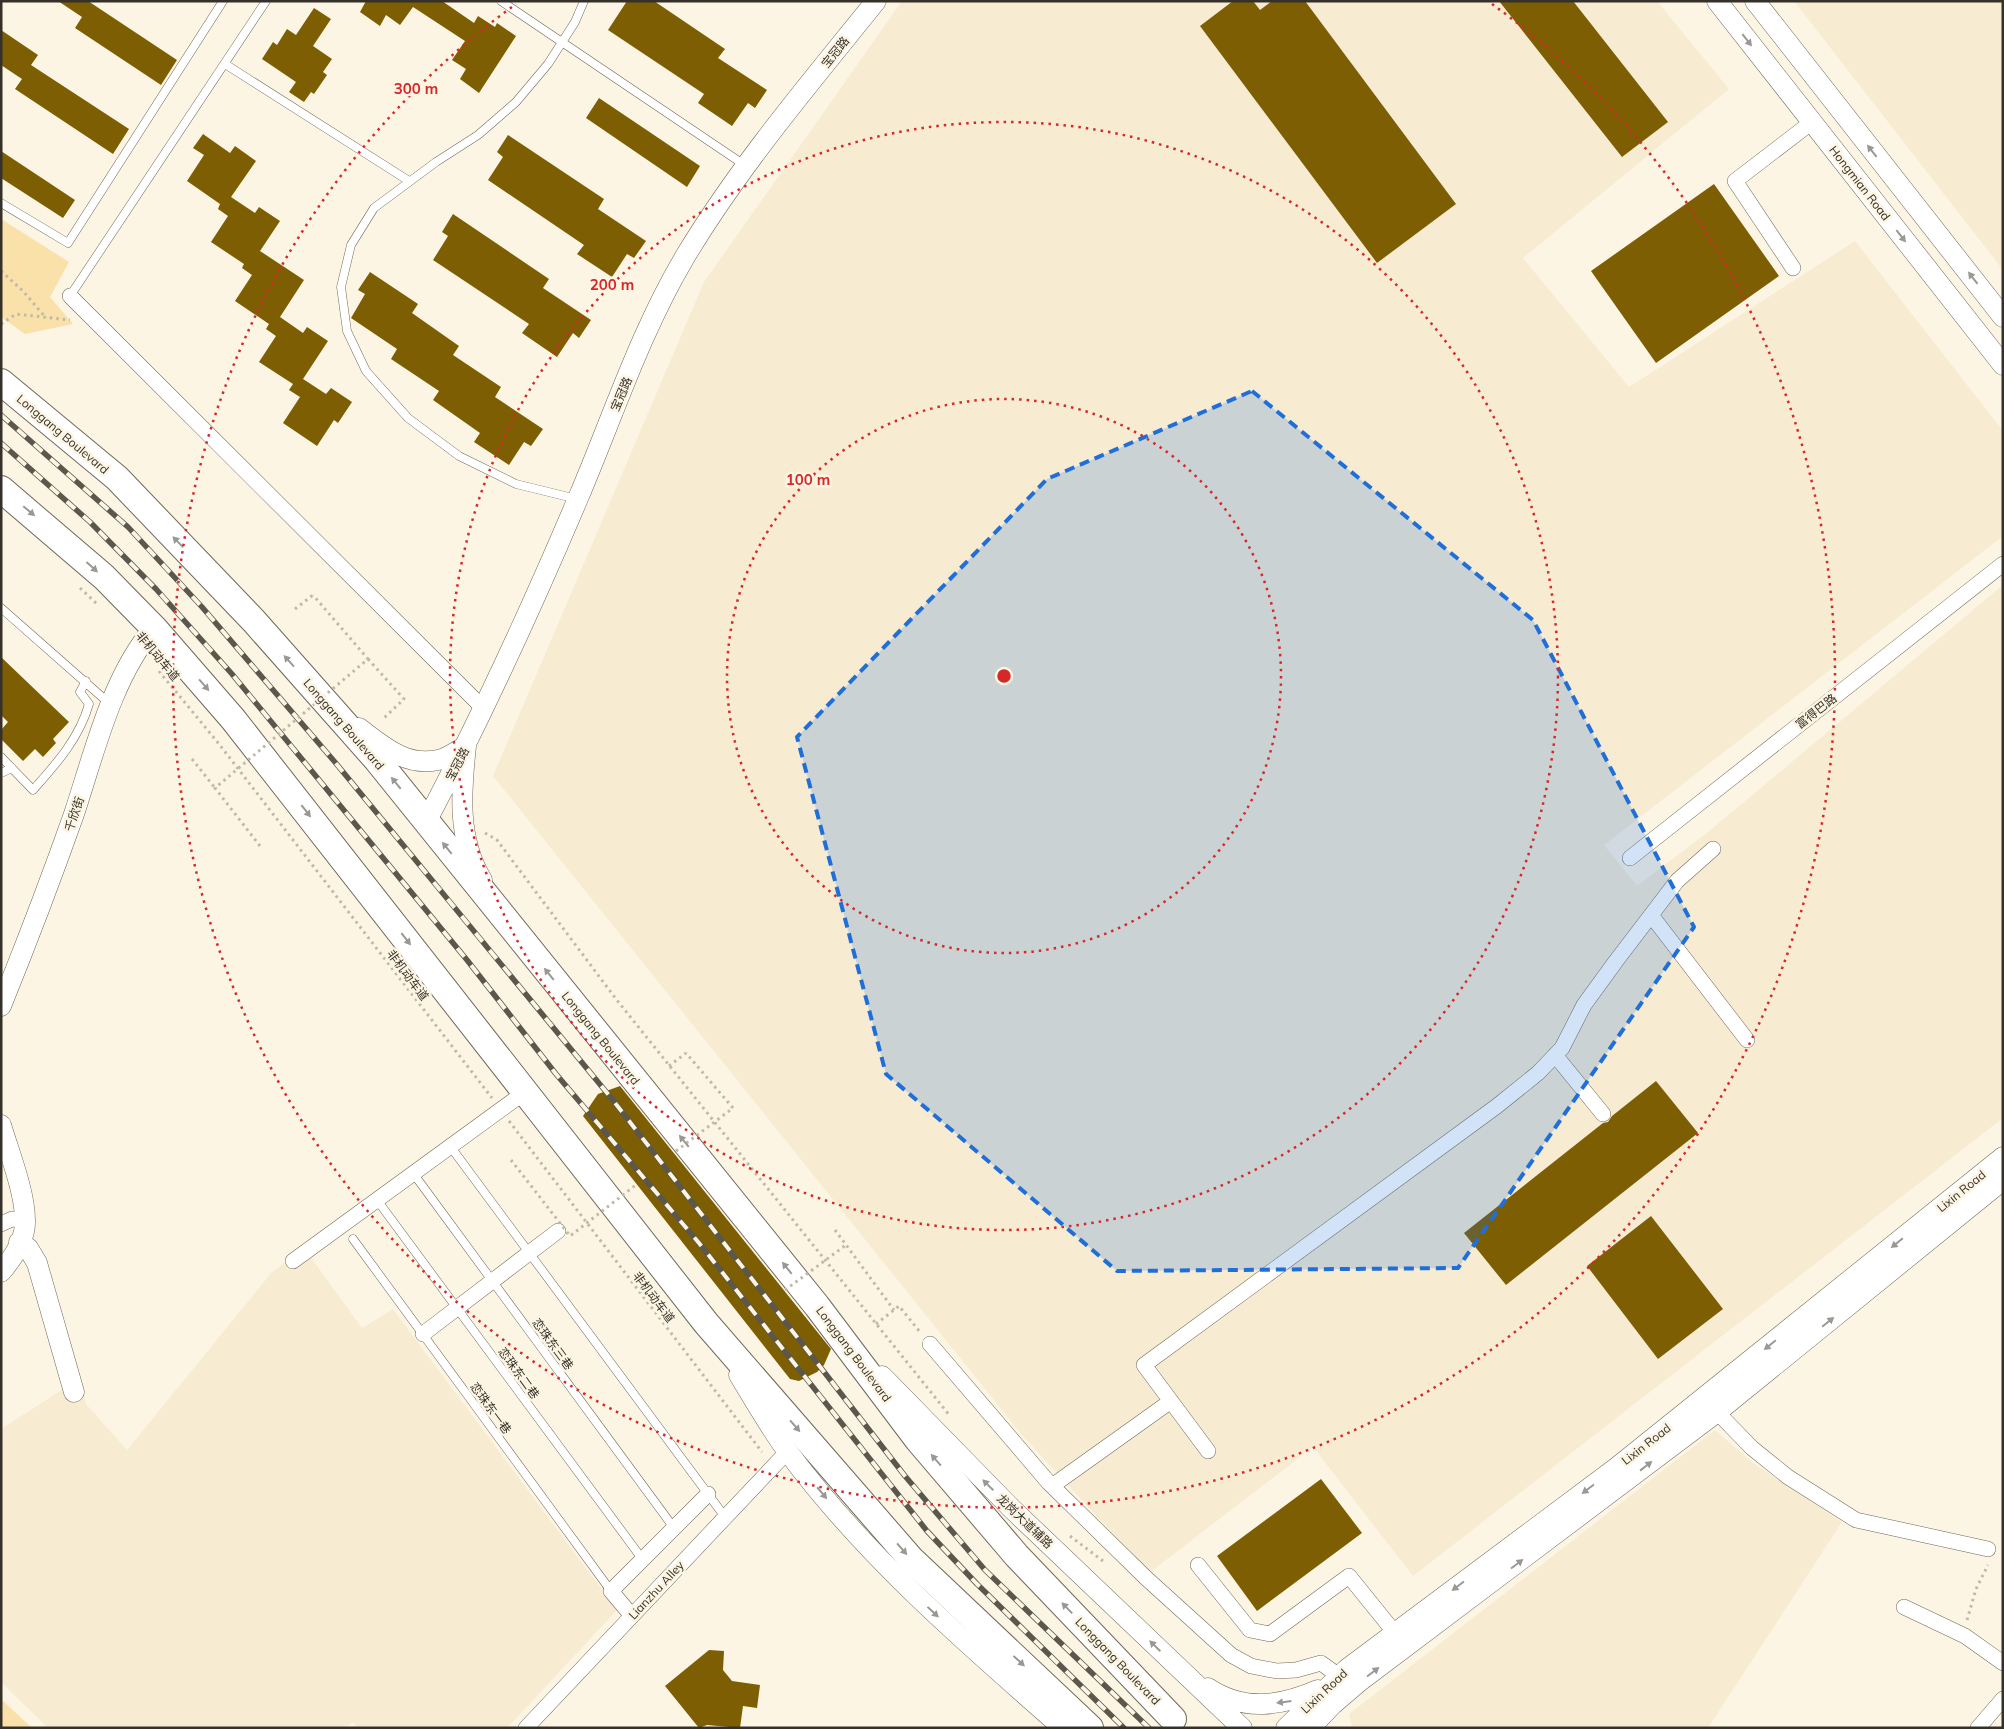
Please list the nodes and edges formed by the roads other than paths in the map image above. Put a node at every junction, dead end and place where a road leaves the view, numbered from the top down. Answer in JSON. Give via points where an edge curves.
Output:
{"nodes":[{"id":1,"x":223,"y":1,"type":"edge"},
{"id":2,"x":266,"y":1,"type":"edge"},
{"id":3,"x":501,"y":1,"type":"edge"},
{"id":4,"x":584,"y":1,"type":"edge"},
{"id":5,"x":876,"y":1,"type":"edge"},
{"id":6,"x":1717,"y":1,"type":"edge"},
{"id":7,"x":1755,"y":1,"type":"edge"},
{"id":8,"x":562,"y":42,"type":"junction"},
{"id":9,"x":225,"y":64,"type":"junction"},
{"id":10,"x":1812,"y":122,"type":"junction"},
{"id":11,"x":746,"y":166,"type":"junction"},
{"id":12,"x":409,"y":181,"type":"junction"},
{"id":13,"x":1,"y":203,"type":"edge"},
{"id":14,"x":1793,"y":268,"type":"dead end"},
{"id":15,"x":70,"y":296,"type":"joint"},
{"id":16,"x":2003,"y":317,"type":"edge"},
{"id":17,"x":2003,"y":365,"type":"edge"},
{"id":18,"x":1,"y":382,"type":"edge"},
{"id":19,"x":1,"y":489,"type":"edge"},
{"id":20,"x":578,"y":499,"type":"junction"},
{"id":21,"x":2003,"y":564,"type":"edge"},
{"id":22,"x":1,"y":608,"type":"edge"},
{"id":23,"x":147,"y":637,"type":"junction"},
{"id":24,"x":86,"y":681,"type":"junction"},
{"id":25,"x":327,"y":704,"type":"junction"},
{"id":26,"x":111,"y":705,"type":"junction"},
{"id":27,"x":483,"y":708,"type":"junction"},
{"id":28,"x":466,"y":746,"type":"junction"},
{"id":29,"x":1,"y":757,"type":"edge"},
{"id":30,"x":12,"y":768,"type":"junction"},
{"id":31,"x":1,"y":773,"type":"edge"},
{"id":32,"x":426,"y":822,"type":"junction"},
{"id":33,"x":1713,"y":848,"type":"dead end"},
{"id":34,"x":1630,"y":858,"type":"dead end"},
{"id":35,"x":1651,"y":915,"type":"junction"},
{"id":36,"x":512,"y":928,"type":"junction"},
{"id":37,"x":1,"y":1006,"type":"edge"},
{"id":38,"x":1747,"y":1040,"type":"dead end"},
{"id":39,"x":1555,"y":1055,"type":"junction"},
{"id":40,"x":526,"y":1092,"type":"junction"},
{"id":41,"x":1603,"y":1114,"type":"dead end"},
{"id":42,"x":1,"y":1125,"type":"edge"},
{"id":43,"x":450,"y":1146,"type":"junction"},
{"id":44,"x":2003,"y":1157,"type":"edge"},
{"id":45,"x":413,"y":1174,"type":"junction"},
{"id":46,"x":2003,"y":1180,"type":"edge"},
{"id":47,"x":377,"y":1200,"type":"junction"},
{"id":48,"x":26,"y":1220,"type":"junction"},
{"id":49,"x":1,"y":1224,"type":"edge"},
{"id":50,"x":1930,"y":1228,"type":"junction"},
{"id":51,"x":558,"y":1231,"type":"dead end"},
{"id":52,"x":353,"y":1239,"type":"dead end"},
{"id":53,"x":20,"y":1242,"type":"junction"},
{"id":54,"x":530,"y":1254,"type":"junction"},
{"id":55,"x":293,"y":1261,"type":"dead end"},
{"id":56,"x":1,"y":1272,"type":"edge"},
{"id":57,"x":493,"y":1282,"type":"junction"},
{"id":58,"x":817,"y":1306,"type":"junction"},
{"id":59,"x":457,"y":1308,"type":"junction"},
{"id":60,"x":706,"y":1323,"type":"junction"},
{"id":61,"x":423,"y":1334,"type":"junction"},
{"id":62,"x":930,"y":1344,"type":"road end"},
{"id":63,"x":74,"y":1392,"type":"dead end"},
{"id":64,"x":1171,"y":1401,"type":"junction"},
{"id":65,"x":1717,"y":1412,"type":"junction"},
{"id":66,"x":1208,"y":1451,"type":"dead end"},
{"id":67,"x":787,"y":1452,"type":"junction"},
{"id":68,"x":1621,"y":1475,"type":"junction"},
{"id":69,"x":1052,"y":1486,"type":"junction"},
{"id":70,"x":708,"y":1494,"type":"junction"},
{"id":71,"x":725,"y":1517,"type":"junction"},
{"id":72,"x":674,"y":1528,"type":"junction"},
{"id":73,"x":1988,"y":1549,"type":"road end"},
{"id":74,"x":643,"y":1560,"type":"junction"},
{"id":75,"x":1198,"y":1565,"type":"dead end"},
{"id":76,"x":612,"y":1591,"type":"junction"},
{"id":77,"x":1904,"y":1607,"type":"dead end"},
{"id":78,"x":632,"y":1616,"type":"junction"},
{"id":79,"x":1395,"y":1633,"type":"junction"},
{"id":80,"x":2003,"y":1663,"type":"edge"},
{"id":81,"x":1183,"y":1672,"type":"junction"},
{"id":82,"x":1338,"y":1685,"type":"junction"},
{"id":83,"x":2003,"y":1699,"type":"edge"},
{"id":84,"x":1222,"y":1718,"type":"edge"},
{"id":85,"x":1173,"y":1719,"type":"dead end"},
{"id":86,"x":526,"y":1728,"type":"edge"},
{"id":87,"x":1063,"y":1728,"type":"edge"},
{"id":88,"x":1090,"y":1728,"type":"edge"},
{"id":89,"x":1242,"y":1728,"type":"edge"},
{"id":90,"x":1286,"y":1728,"type":"edge"},
{"id":91,"x":1310,"y":1728,"type":"edge"},
{"id":92,"x":1328,"y":1728,"type":"edge"},
{"id":93,"x":1978,"y":1728,"type":"edge"}],
"edges":[{"from":1,"to":13,"type":"lane","via":[[68,243]]},
{"from":2,"to":9,"type":"lane"},
{"from":3,"to":8,"type":"lane"},
{"from":4,"to":8,"type":"lane"},
{"from":5,"to":11,"type":"street","name":"宝冠路"},
{"from":6,"to":10,"type":"street","name":"Hongmian Road","one_way":true},
{"from":16,"to":7,"type":"street","one_way":true},
{"from":8,"to":11,"type":"lane"},
{"from":8,"to":12,"type":"lane","via":[[516,102],[478,135]]},
{"from":9,"to":12,"type":"lane"},
{"from":9,"to":15,"type":"lane"},
{"from":10,"to":14,"type":"street","via":[[1735,181]]},
{"from":10,"to":17,"type":"street","name":"Hongmian Road","one_way":true},
{"from":11,"to":20,"type":"street","name":"宝冠路","via":[[686,256],[652,321]]},
{"from":12,"to":20,"type":"lane","via":[[374,208],[351,244],[341,287],[347,331],[366,371],[408,418],[459,456],[516,484]]},
{"from":15,"to":27,"type":"street"},
{"from":25,"to":18,"type":"highway","name":"Longgang Boulevard","one_way":true,"via":[[254,621],[116,478]]},
{"from":19,"to":23,"type":"highway","one_way":true,"via":[[104,577]]},
{"from":20,"to":27,"type":"street","name":"宝冠路"},
{"from":21,"to":34,"type":"street","name":"富得巴路"},
{"from":22,"to":24,"type":"lane"},
{"from":23,"to":26,"type":"street","name":"千欣街"},
{"from":23,"to":40,"type":"highway","one_way":true,"via":[[233,718]]},
{"from":24,"to":26,"type":"lane"},
{"from":24,"to":30,"type":"lane","via":[[80,692],[89,704],[86,717],[62,758],[33,790]]},
{"from":25,"to":28,"type":"street","via":[[398,756],[420,762],[440,760]]},
{"from":32,"to":25,"type":"highway","name":"Longgang Boulevard","one_way":true},
{"from":26,"to":37,"type":"street","name":"千欣街","via":[[60,853]]},
{"from":27,"to":28,"type":"street","name":"宝冠路"},
{"from":28,"to":32,"type":"street","name":"宝冠路"},
{"from":28,"to":36,"type":"street","via":[[461,792],[465,837],[475,867]]},
{"from":29,"to":30,"type":"lane"},
{"from":30,"to":31,"type":"lane"},
{"from":36,"to":32,"type":"highway","name":"Longgang Boulevard","one_way":true},
{"from":33,"to":35,"type":"street","via":[[1677,881]]},
{"from":35,"to":38,"type":"street"},
{"from":35,"to":39,"type":"street","via":[[1584,1005],[1562,1048]]},
{"from":58,"to":36,"type":"highway","name":"Longgang Boulevard","one_way":true},
{"from":39,"to":41,"type":"street"},
{"from":39,"to":64,"type":"street","via":[[1498,1106],[1144,1365]]},
{"from":40,"to":43,"type":"street"},
{"from":40,"to":60,"type":"highway"},
{"from":42,"to":48,"type":"street"},
{"from":43,"to":45,"type":"street"},
{"from":43,"to":54,"type":"lane"},
{"from":44,"to":50,"type":"street","name":"Lixin Road"},
{"from":45,"to":47,"type":"street"},
{"from":45,"to":57,"type":"lane","name":"恋珠东三巷"},
{"from":46,"to":50,"type":"street","name":"Lixin Road"},
{"from":47,"to":55,"type":"street"},
{"from":47,"to":59,"type":"lane","name":"恋珠东二巷"},
{"from":48,"to":49,"type":"street","via":[[12,1219]]},
{"from":48,"to":53,"type":"street"},
{"from":65,"to":50,"type":"street","name":"Lixin Road","one_way":true},
{"from":50,"to":68,"type":"street","name":"Lixin Road","one_way":true},
{"from":51,"to":54,"type":"street"},
{"from":52,"to":61,"type":"lane","name":"恋珠东一巷"},
{"from":53,"to":56,"type":"street"},
{"from":53,"to":63,"type":"street","via":[[28,1248],[36,1263]]},
{"from":54,"to":57,"type":"street"},
{"from":54,"to":70,"type":"lane"},
{"from":57,"to":59,"type":"street"},
{"from":57,"to":72,"type":"lane","name":"恋珠东三巷"},
{"from":81,"to":58,"type":"street","name":"龙岗大道辅路","one_way":true,"via":[[1004,1502]]},
{"from":85,"to":58,"type":"highway","name":"Longgang Boulevard","one_way":true,"via":[[1017,1556],[918,1440]]},
{"from":59,"to":61,"type":"street"},
{"from":59,"to":74,"type":"lane","name":"恋珠东二巷"},
{"from":60,"to":67,"type":"street"},
{"from":60,"to":88,"type":"highway","one_way":true,"via":[[911,1559]]},
{"from":61,"to":76,"type":"lane","name":"恋珠东一巷"},
{"from":62,"to":69,"type":"street"},
{"from":64,"to":66,"type":"street"},
{"from":64,"to":69,"type":"street"},
{"from":68,"to":65,"type":"street","name":"Lixin Road","one_way":true},
{"from":65,"to":73,"type":"street","via":[[1752,1448],[1788,1477],[1856,1520]]},
{"from":67,"to":71,"type":"street","name":"Lianzhu Alley"},
{"from":67,"to":87,"type":"street","one_way":true,"via":[[898,1579]]},
{"from":68,"to":79,"type":"street","name":"Lixin Road","one_way":true},
{"from":82,"to":68,"type":"street","name":"Lixin Road","one_way":true},
{"from":69,"to":82,"type":"street","via":[[1231,1655],[1251,1666],[1277,1671],[1321,1663]]},
{"from":70,"to":71,"type":"lane"},
{"from":70,"to":72,"type":"street"},
{"from":71,"to":78,"type":"street","name":"Lianzhu Alley"},
{"from":72,"to":74,"type":"street"},
{"from":74,"to":76,"type":"street"},
{"from":75,"to":79,"type":"street","via":[[1250,1630],[1270,1634],[1349,1576]]},
{"from":76,"to":78,"type":"street"},
{"from":77,"to":80,"type":"street","via":[[1959,1633]]},
{"from":78,"to":86,"type":"street","name":"Lianzhu Alley"},
{"from":79,"to":82,"type":"street","name":"Lixin Road"},
{"from":82,"to":81,"type":"street","one_way":true,"via":[[1293,1701],[1258,1705],[1238,1702],[1214,1692]]},
{"from":81,"to":84,"type":"street","name":"龙岗大道辅路"},
{"from":82,"to":90,"type":"street","name":"Lixin Road"},
{"from":82,"to":91,"type":"street","name":"Lixin Road"},
{"from":82,"to":92,"type":"street"},
{"from":83,"to":93,"type":"street"},
{"from":84,"to":89,"type":"street","name":"龙岗大道辅路"}]}
